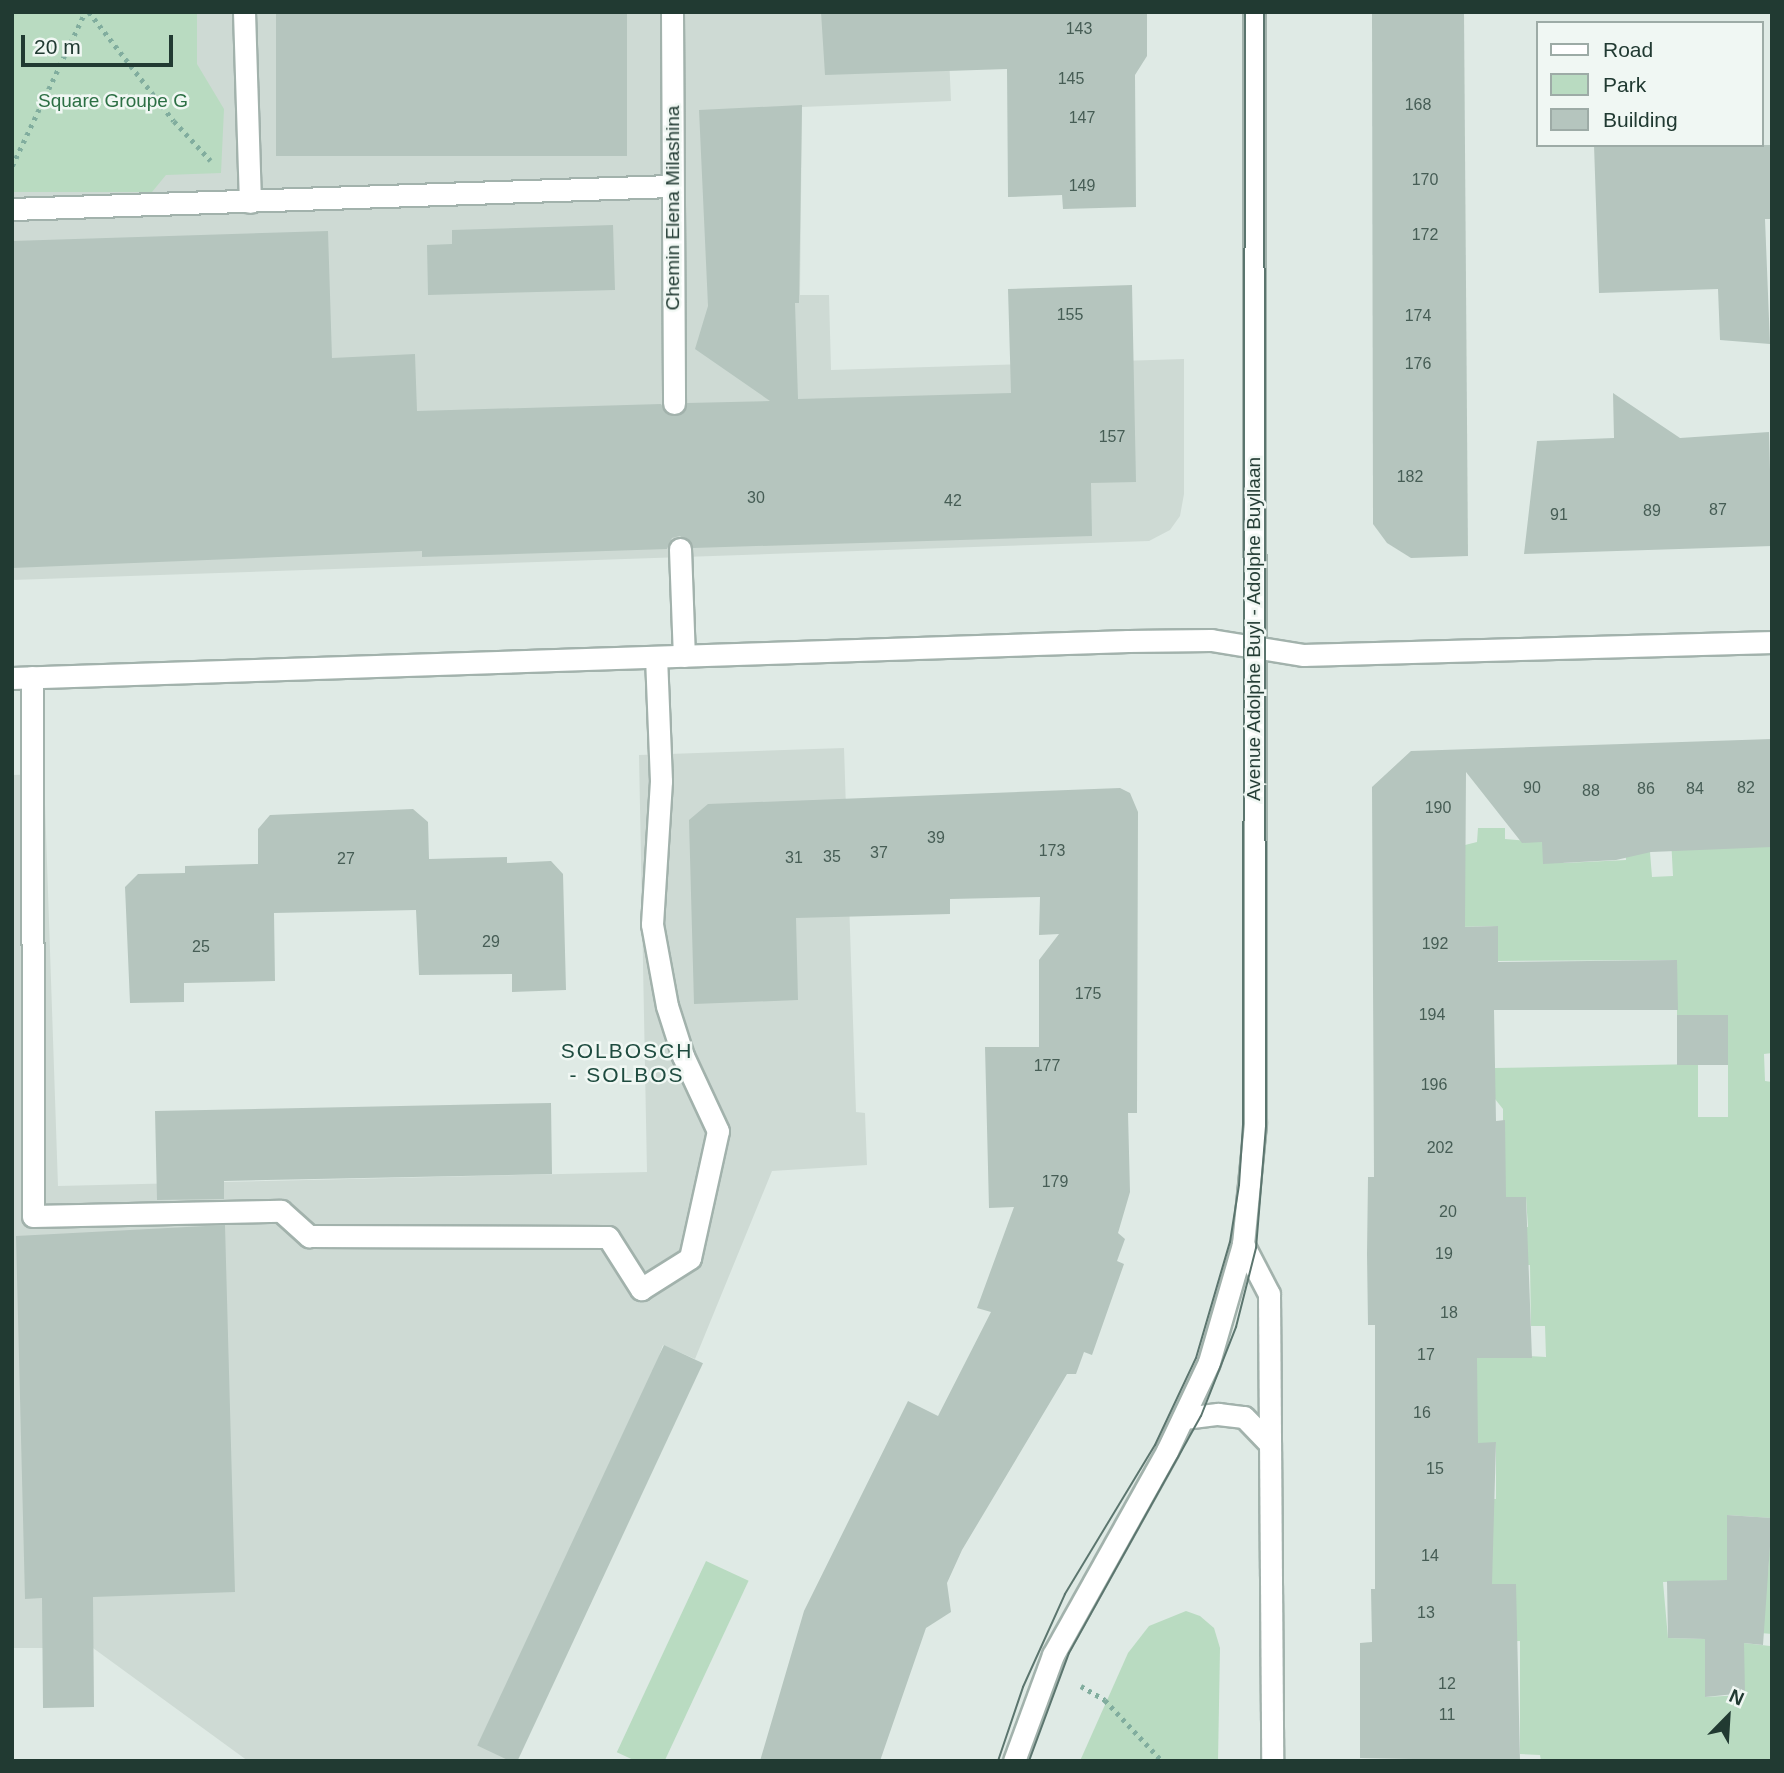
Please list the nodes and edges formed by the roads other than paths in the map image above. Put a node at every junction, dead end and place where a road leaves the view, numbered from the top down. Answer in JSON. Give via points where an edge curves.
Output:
{"nodes":[{"id":1,"x":244,"y":12,"type":"edge"},
{"id":2,"x":672,"y":12,"type":"edge"},
{"id":3,"x":1254,"y":12,"type":"edge"},
{"id":4,"x":670,"y":186,"type":"junction"},
{"id":5,"x":250,"y":202,"type":"junction"},
{"id":6,"x":12,"y":209,"type":"edge"},
{"id":7,"x":674,"y":404,"type":"dead end"},
{"id":8,"x":680,"y":549,"type":"dead end"},
{"id":9,"x":1772,"y":642,"type":"edge"},
{"id":10,"x":1254,"y":647,"type":"junction"},
{"id":11,"x":684,"y":656,"type":"junction"},
{"id":12,"x":656,"y":657,"type":"junction"},
{"id":13,"x":22,"y":677,"type":"edge"},
{"id":14,"x":1243,"y":1244,"type":"junction"},
{"id":15,"x":1184,"y":1418,"type":"junction"},
{"id":16,"x":1269,"y":1443,"type":"junction"},
{"id":17,"x":1014,"y":1761,"type":"edge"},
{"id":18,"x":1272,"y":1761,"type":"edge"}],
"edges":[{"from":1,"to":5,"type":"street"},
{"from":2,"to":4,"type":"street","name":"Chemin Elena Milashina","via":[[675,134]]},
{"from":3,"to":10,"type":"street","name":"Avenue Adolphe Buyl - Adolphe Buyllaan"},
{"from":4,"to":5,"type":"street"},
{"from":4,"to":7,"type":"street","name":"Chemin Elena Milashina"},
{"from":5,"to":6,"type":"street"},
{"from":8,"to":11,"type":"street"},
{"from":9,"to":10,"type":"street","via":[[1304,655]]},
{"from":10,"to":11,"type":"street","via":[[1210,640],[1128,641]]},
{"from":10,"to":14,"type":"street","name":"Avenue Adolphe Buyl - Adolphe Buyllaan","via":[[1255,1125]]},
{"from":11,"to":12,"type":"street"},
{"from":12,"to":13,"type":"street"},
{"from":12,"to":13,"type":"street","via":[[661,781],[652,924],[667,1006],[683,1056],[718,1132],[690,1258],[641,1289],[608,1237],[309,1236],[281,1211],[33,1216]]},
{"from":14,"to":15,"type":"street","name":"Avenue Adolphe Buyl - Adolphe Buyllaan","via":[[1209,1362]]},
{"from":14,"to":16,"type":"street","via":[[1269,1294]]},
{"from":15,"to":16,"type":"street","via":[[1244,1417]]},
{"from":15,"to":17,"type":"street","name":"Avenue Adolphe Buyl - Adolphe Buyllaan","via":[[1073,1613]]},
{"from":16,"to":18,"type":"street"}]}
